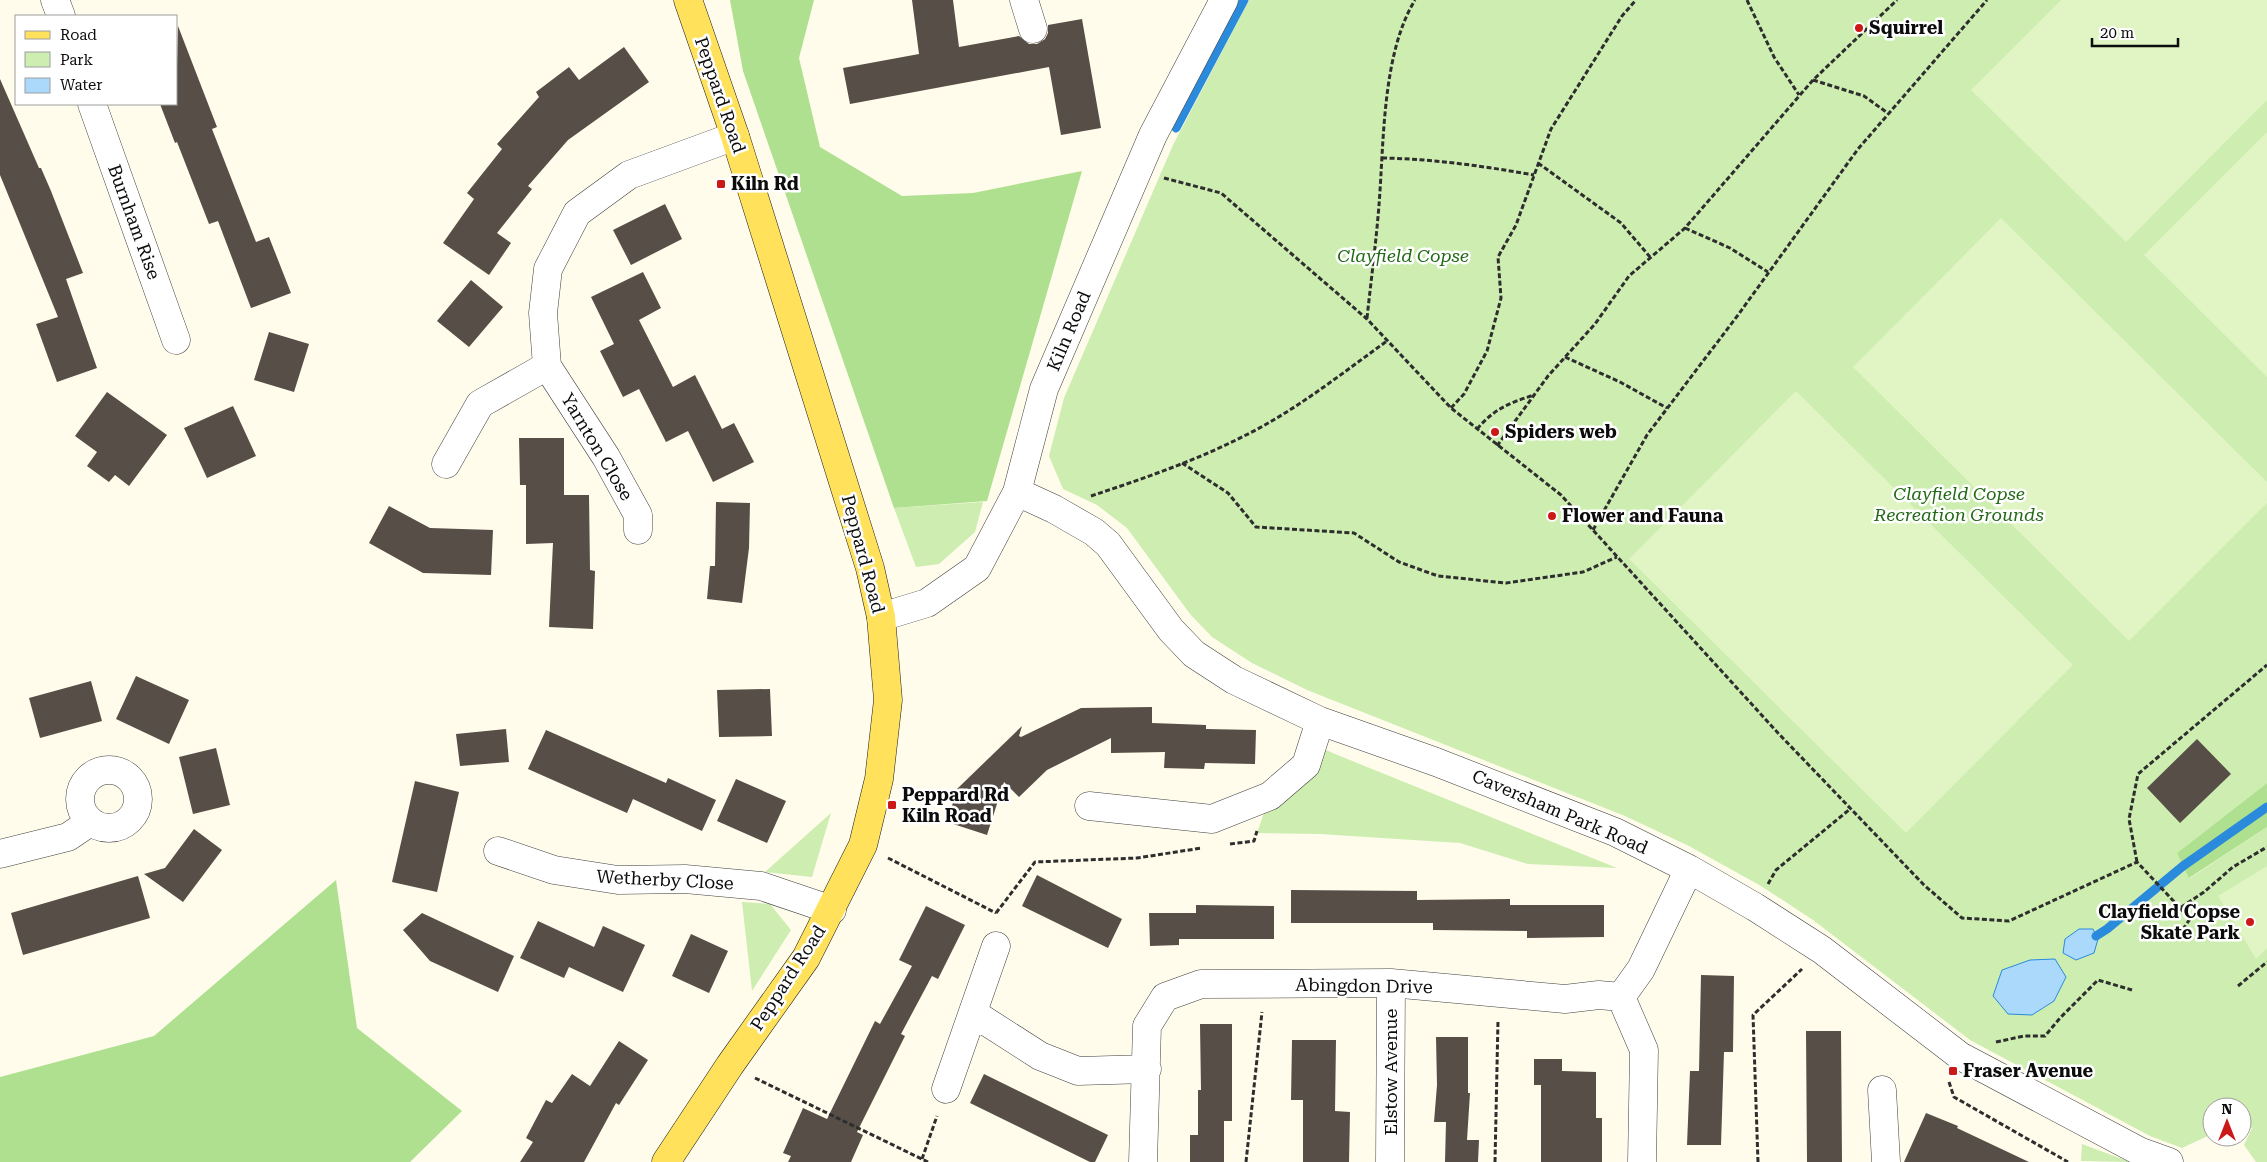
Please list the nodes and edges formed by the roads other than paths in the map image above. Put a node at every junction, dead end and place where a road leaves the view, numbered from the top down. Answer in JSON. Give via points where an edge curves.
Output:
{"nodes":[{"id":1,"x":55,"y":0,"type":"edge"},
{"id":2,"x":688,"y":0,"type":"edge"},
{"id":3,"x":1024,"y":0,"type":"edge"},
{"id":4,"x":1224,"y":0,"type":"edge"},
{"id":5,"x":61,"y":15,"type":"edge"},
{"id":6,"x":1033,"y":29,"type":"dead end"},
{"id":7,"x":92,"y":105,"type":"edge"},
{"id":8,"x":735,"y":136,"type":"junction"},
{"id":9,"x":176,"y":340,"type":"dead end"},
{"id":10,"x":547,"y":366,"type":"junction"},
{"id":11,"x":446,"y":464,"type":"dead end"},
{"id":12,"x":1017,"y":492,"type":"junction"},
{"id":13,"x":638,"y":530,"type":"dead end"},
{"id":14,"x":881,"y":617,"type":"junction"},
{"id":15,"x":1320,"y":720,"type":"junction"},
{"id":16,"x":1089,"y":806,"type":"dead end"},
{"id":17,"x":90,"y":822,"type":"dead end"},
{"id":18,"x":498,"y":851,"type":"dead end"},
{"id":19,"x":0,"y":854,"type":"edge"},
{"id":20,"x":1689,"y":870,"type":"junction"},
{"id":21,"x":832,"y":910,"type":"junction"},
{"id":22,"x":996,"y":946,"type":"road end"},
{"id":23,"x":1391,"y":983,"type":"junction"},
{"id":24,"x":1621,"y":996,"type":"junction"},
{"id":25,"x":972,"y":1013,"type":"junction"},
{"id":26,"x":1147,"y":1069,"type":"junction"},
{"id":27,"x":946,"y":1089,"type":"road end"},
{"id":28,"x":1882,"y":1090,"type":"dead end"},
{"id":29,"x":666,"y":1162,"type":"edge"},
{"id":30,"x":1143,"y":1162,"type":"edge"},
{"id":31,"x":1390,"y":1162,"type":"edge"},
{"id":32,"x":1642,"y":1162,"type":"edge"},
{"id":33,"x":1886,"y":1162,"type":"edge"},
{"id":34,"x":2169,"y":1162,"type":"edge"}],
"edges":[{"from":1,"to":5,"type":"street"},
{"from":2,"to":8,"type":"main road","name":"Peppard Road"},
{"from":3,"to":6,"type":"street"},
{"from":4,"to":12,"type":"street","name":"Kiln Road","via":[[1152,135],[1044,389]]},
{"from":7,"to":9,"type":"street","name":"Burnham Rise"},
{"from":8,"to":10,"type":"street","name":"Yarnton Close","via":[[629,175],[577,213],[548,269],[543,313]]},
{"from":8,"to":14,"type":"main road","name":"Peppard Road","via":[[870,568]]},
{"from":10,"to":11,"type":"street","via":[[480,404]]},
{"from":10,"to":13,"type":"street","name":"Yarnton Close","via":[[606,457],[638,515]]},
{"from":12,"to":14,"type":"street","name":"Kiln Road","via":[[977,568],[927,603]]},
{"from":12,"to":15,"type":"street","name":"Caversham Park Road","via":[[1054,508],[1108,544],[1171,630],[1194,654],[1234,680]]},
{"from":14,"to":21,"type":"main road","name":"Peppard Road","via":[[888,700],[879,779],[863,845]]},
{"from":15,"to":16,"type":"street","via":[[1306,765],[1270,796],[1212,819]]},
{"from":15,"to":20,"type":"street","name":"Caversham Park Road","via":[[1615,832]]},
{"from":17,"to":19,"type":"street","via":[[68,836]]},
{"from":18,"to":21,"type":"street","name":"Wetherby Close","via":[[554,870],[618,880],[685,879],[762,886]]},
{"from":20,"to":24,"type":"street","via":[[1641,969]]},
{"from":20,"to":34,"type":"street","name":"Caversham Park Road","via":[[1822,950],[1960,1056],[2141,1152]]},
{"from":21,"to":29,"type":"main road","name":"Peppard Road","via":[[806,958]]},
{"from":22,"to":25,"type":"street"},
{"from":23,"to":24,"type":"street","name":"Abingdon Drive","via":[[1565,999]]},
{"from":23,"to":26,"type":"street","name":"Abingdon Drive","via":[[1201,984],[1165,996],[1147,1026]]},
{"from":23,"to":31,"type":"street","name":"Elstow Avenue"},
{"from":24,"to":32,"type":"street","via":[[1644,1050]]},
{"from":25,"to":26,"type":"street","via":[[1040,1056],[1078,1071]]},
{"from":25,"to":27,"type":"street"},
{"from":26,"to":30,"type":"street","name":"Abingdon Drive"},
{"from":28,"to":33,"type":"street"}]}
